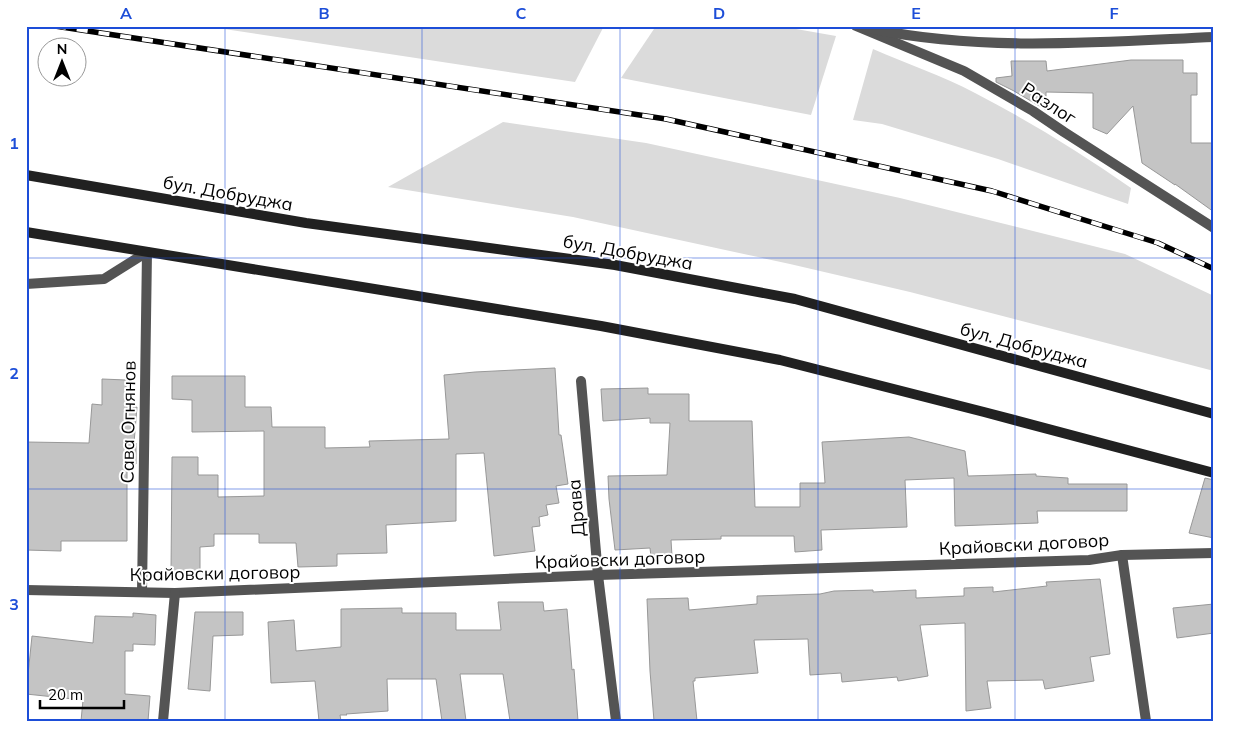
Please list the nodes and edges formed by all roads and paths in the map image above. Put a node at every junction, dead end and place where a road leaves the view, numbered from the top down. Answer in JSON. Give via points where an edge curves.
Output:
{"nodes":[{"id":1,"x":856,"y":26,"type":"edge"},
{"id":2,"x":862,"y":26,"type":"edge"},
{"id":3,"x":1214,"y":36,"type":"edge"},
{"id":4,"x":26,"y":175,"type":"edge"},
{"id":5,"x":1214,"y":228,"type":"edge"},
{"id":6,"x":26,"y":232,"type":"edge"},
{"id":7,"x":147,"y":252,"type":"junction"},
{"id":8,"x":26,"y":284,"type":"edge"},
{"id":9,"x":581,"y":382,"type":"dead end"},
{"id":10,"x":1214,"y":414,"type":"edge"},
{"id":11,"x":1214,"y":473,"type":"edge"},
{"id":12,"x":1214,"y":553,"type":"edge"},
{"id":13,"x":1122,"y":555,"type":"junction"},
{"id":14,"x":598,"y":575,"type":"junction"},
{"id":15,"x":26,"y":590,"type":"edge"},
{"id":16,"x":142,"y":592,"type":"junction"},
{"id":17,"x":175,"y":593,"type":"junction"},
{"id":18,"x":163,"y":721,"type":"edge"},
{"id":19,"x":616,"y":721,"type":"edge"},
{"id":20,"x":1146,"y":721,"type":"edge"}],
"edges":[{"from":1,"to":5,"type":"street","name":"Разлог","via":[[972,76],[1033,111]]},
{"from":2,"to":3,"type":"street","via":[[902,35],[1005,43]]},
{"from":4,"to":10,"type":"main road","name":"бул. Добруджа","via":[[306,223],[615,265],[795,299]]},
{"from":6,"to":7,"type":"main road"},
{"from":7,"to":8,"type":"street","via":[[104,279]]},
{"from":7,"to":11,"type":"main road","via":[[601,326],[780,360]]},
{"from":7,"to":16,"type":"street","name":"Сава Огнянов"},
{"from":9,"to":14,"type":"street","name":"Драва"},
{"from":12,"to":13,"type":"street","name":"Крайовски договор"},
{"from":13,"to":14,"type":"street","name":"Крайовски договор","via":[[1089,560]]},
{"from":13,"to":20,"type":"street"},
{"from":14,"to":17,"type":"street","name":"Крайовски договор"},
{"from":14,"to":19,"type":"street","name":"Драва"},
{"from":15,"to":16,"type":"street","name":"Крайовски договор"},
{"from":16,"to":17,"type":"street","name":"Крайовски договор"},
{"from":17,"to":18,"type":"street"}]}
